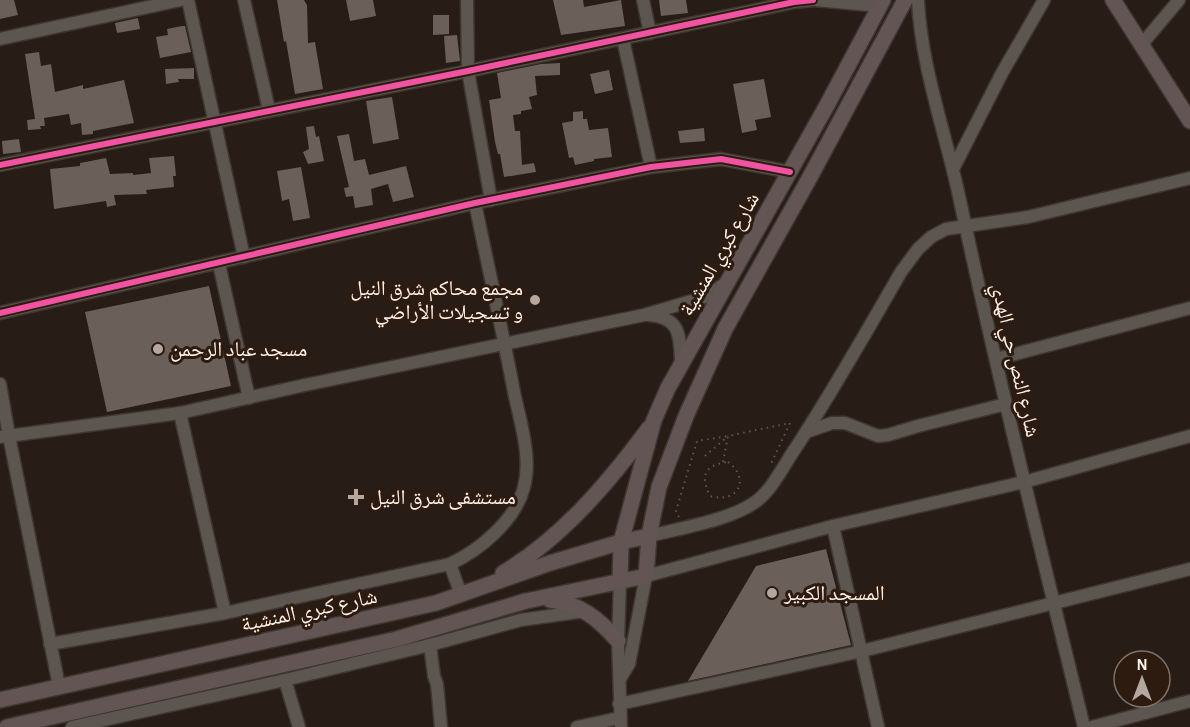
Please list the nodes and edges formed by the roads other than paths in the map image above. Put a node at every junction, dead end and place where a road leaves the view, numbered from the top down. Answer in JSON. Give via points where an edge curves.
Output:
{"nodes":[{"id":1,"x":181,"y":0,"type":"edge"},
{"id":2,"x":188,"y":0,"type":"edge"},
{"id":3,"x":244,"y":0,"type":"edge"},
{"id":4,"x":466,"y":0,"type":"edge"},
{"id":5,"x":643,"y":0,"type":"edge"},
{"id":6,"x":814,"y":0,"type":"edge"},
{"id":7,"x":905,"y":0,"type":"edge"},
{"id":8,"x":918,"y":0,"type":"edge"},
{"id":9,"x":1044,"y":0,"type":"edge"},
{"id":10,"x":1113,"y":0,"type":"edge"},
{"id":11,"x":1179,"y":0,"type":"edge"},
{"id":12,"x":793,"y":1,"type":"edge"},
{"id":13,"x":881,"y":3,"type":"edge"},
{"id":14,"x":650,"y":33,"type":"junction"},
{"id":15,"x":0,"y":39,"type":"edge"},
{"id":16,"x":623,"y":39,"type":"junction"},
{"id":17,"x":1142,"y":44,"type":"junction"},
{"id":18,"x":468,"y":71,"type":"junction"},
{"id":19,"x":269,"y":110,"type":"junction"},
{"id":20,"x":1189,"y":116,"type":"edge"},
{"id":21,"x":213,"y":121,"type":"junction"},
{"id":22,"x":0,"y":165,"type":"edge"},
{"id":23,"x":651,"y":167,"type":"junction"},
{"id":24,"x":953,"y":169,"type":"junction"},
{"id":25,"x":790,"y":172,"type":"junction"},
{"id":26,"x":1190,"y":178,"type":"edge"},
{"id":27,"x":491,"y":200,"type":"junction"},
{"id":28,"x":475,"y":203,"type":"junction"},
{"id":29,"x":965,"y":227,"type":"junction"},
{"id":30,"x":244,"y":257,"type":"junction"},
{"id":31,"x":219,"y":264,"type":"junction"},
{"id":32,"x":726,"y":283,"type":"junction"},
{"id":33,"x":1190,"y":308,"type":"edge"},
{"id":34,"x":0,"y":313,"type":"edge"},
{"id":35,"x":644,"y":315,"type":"junction"},
{"id":36,"x":504,"y":343,"type":"junction"},
{"id":37,"x":996,"y":359,"type":"junction"},
{"id":38,"x":681,"y":362,"type":"junction"},
{"id":39,"x":0,"y":384,"type":"edge"},
{"id":40,"x":249,"y":398,"type":"junction"},
{"id":41,"x":1006,"y":404,"type":"junction"},
{"id":42,"x":180,"y":413,"type":"junction"},
{"id":43,"x":654,"y":420,"type":"junction"},
{"id":44,"x":806,"y":432,"type":"junction"},
{"id":45,"x":4,"y":436,"type":"edge"},
{"id":46,"x":1190,"y":436,"type":"edge"},
{"id":47,"x":1024,"y":482,"type":"junction"},
{"id":48,"x":833,"y":526,"type":"junction"},
{"id":49,"x":649,"y":536,"type":"junction"},
{"id":50,"x":621,"y":542,"type":"junction"},
{"id":51,"x":450,"y":564,"type":"junction"},
{"id":52,"x":1190,"y":569,"type":"edge"},
{"id":53,"x":646,"y":576,"type":"junction"},
{"id":54,"x":620,"y":582,"type":"junction"},
{"id":55,"x":476,"y":590,"type":"junction"},
{"id":56,"x":461,"y":596,"type":"junction"},
{"id":57,"x":526,"y":601,"type":"junction"},
{"id":58,"x":1054,"y":602,"type":"junction"},
{"id":59,"x":586,"y":611,"type":"junction"},
{"id":60,"x":225,"y":613,"type":"junction"},
{"id":61,"x":618,"y":641,"type":"junction"},
{"id":62,"x":50,"y":644,"type":"junction"},
{"id":63,"x":430,"y":645,"type":"junction"},
{"id":64,"x":862,"y":651,"type":"junction"},
{"id":65,"x":620,"y":679,"type":"junction"},
{"id":66,"x":285,"y":680,"type":"junction"},
{"id":67,"x":59,"y":686,"type":"junction"},
{"id":68,"x":0,"y":700,"type":"edge"},
{"id":69,"x":1190,"y":701,"type":"edge"},
{"id":70,"x":619,"y":704,"type":"junction"},
{"id":71,"x":620,"y":722,"type":"edge"},
{"id":72,"x":7,"y":727,"type":"edge"},
{"id":73,"x":72,"y":727,"type":"edge"},
{"id":74,"x":299,"y":727,"type":"edge"},
{"id":75,"x":441,"y":727,"type":"edge"},
{"id":76,"x":577,"y":727,"type":"edge"},
{"id":77,"x":878,"y":727,"type":"edge"},
{"id":78,"x":1084,"y":727,"type":"edge"},
{"id":79,"x":1092,"y":727,"type":"edge"}],
"edges":[{"from":1,"to":15,"type":"street"},
{"from":2,"to":21,"type":"street"},
{"from":3,"to":19,"type":"street"},
{"from":4,"to":18,"type":"street"},
{"from":5,"to":14,"type":"street"},
{"from":6,"to":12,"type":"street"},
{"from":6,"to":13,"type":"street"},
{"from":7,"to":49,"type":"main road","name":"شارع كبري المنشية","via":[[725,328],[665,471]]},
{"from":8,"to":24,"type":"street","name":"شارع النص حي الهدي","via":[[928,68]]},
{"from":9,"to":24,"type":"street"},
{"from":10,"to":17,"type":"main road"},
{"from":11,"to":17,"type":"street"},
{"from":12,"to":14,"type":"street"},
{"from":13,"to":25,"type":"main road","name":"شارع كبري المنشية"},
{"from":14,"to":16,"type":"street"},
{"from":16,"to":18,"type":"street"},
{"from":16,"to":23,"type":"street"},
{"from":17,"to":20,"type":"main road"},
{"from":18,"to":19,"type":"street"},
{"from":18,"to":27,"type":"street"},
{"from":19,"to":21,"type":"street"},
{"from":21,"to":22,"type":"street"},
{"from":21,"to":30,"type":"street"},
{"from":23,"to":25,"type":"street","via":[[721,159]]},
{"from":23,"to":27,"type":"street"},
{"from":24,"to":29,"type":"street","name":"شارع النص حي الهدي"},
{"from":25,"to":32,"type":"main road","name":"شارع كبري المنشية"},
{"from":26,"to":29,"type":"street","via":[[1028,217]]},
{"from":27,"to":28,"type":"street"},
{"from":28,"to":30,"type":"street"},
{"from":28,"to":36,"type":"street"},
{"from":29,"to":37,"type":"street","name":"شارع النص حي الهدي"},
{"from":29,"to":44,"type":"street","via":[[946,229],[918,249]]},
{"from":30,"to":31,"type":"street"},
{"from":31,"to":34,"type":"street"},
{"from":31,"to":40,"type":"street"},
{"from":32,"to":35,"type":"street","via":[[705,297]]},
{"from":32,"to":38,"type":"main road","name":"شارع كبري المنشية"},
{"from":33,"to":37,"type":"street"},
{"from":35,"to":36,"type":"street"},
{"from":35,"to":38,"type":"street","via":[[672,322],[679,334]]},
{"from":36,"to":40,"type":"street"},
{"from":36,"to":51,"type":"street","via":[[526,462],[524,487],[496,532]]},
{"from":37,"to":41,"type":"street","name":"شارع النص حي الهدي"},
{"from":38,"to":43,"type":"main road","name":"شارع كبري المنشية"},
{"from":39,"to":45,"type":"street"},
{"from":40,"to":42,"type":"street"},
{"from":41,"to":44,"type":"street","via":[[888,435],[878,436],[845,423]]},
{"from":41,"to":47,"type":"street","name":"شارع النص حي الهدي"},
{"from":42,"to":45,"type":"street"},
{"from":42,"to":60,"type":"street"},
{"from":43,"to":50,"type":"main road","name":"شارع كبري المنشية"},
{"from":43,"to":55,"type":"main road","via":[[598,491],[538,550]]},
{"from":44,"to":49,"type":"street","via":[[758,500],[708,521]]},
{"from":45,"to":62,"type":"street"},
{"from":46,"to":47,"type":"street"},
{"from":47,"to":48,"type":"street"},
{"from":47,"to":58,"type":"street","name":"شارع النص حي الهدي"},
{"from":48,"to":53,"type":"street"},
{"from":48,"to":64,"type":"street"},
{"from":49,"to":50,"type":"main road","name":"شارع كبري المنشية"},
{"from":49,"to":53,"type":"main road","name":"شارع كبري المنشية"},
{"from":50,"to":54,"type":"main road","name":"شارع كبري المنشية"},
{"from":50,"to":55,"type":"main road","name":"شارع كبري المنشية"},
{"from":51,"to":56,"type":"street"},
{"from":51,"to":60,"type":"street"},
{"from":52,"to":58,"type":"street"},
{"from":53,"to":54,"type":"main road"},
{"from":53,"to":65,"type":"street","via":[[629,663]]},
{"from":54,"to":57,"type":"main road"},
{"from":54,"to":61,"type":"street"},
{"from":55,"to":56,"type":"main road","name":"شارع كبري المنشية"},
{"from":56,"to":67,"type":"main road","name":"شارع كبري المنشية"},
{"from":57,"to":59,"type":"main road","via":[[565,602]]},
{"from":57,"to":72,"type":"main road","via":[[397,639]]},
{"from":58,"to":64,"type":"street"},
{"from":58,"to":78,"type":"street","name":"شارع النص حي الهدي"},
{"from":59,"to":61,"type":"main road"},
{"from":59,"to":63,"type":"street","via":[[521,620]]},
{"from":60,"to":62,"type":"street"},
{"from":61,"to":65,"type":"street"},
{"from":62,"to":67,"type":"street"},
{"from":63,"to":66,"type":"street"},
{"from":63,"to":75,"type":"street"},
{"from":64,"to":70,"type":"street"},
{"from":64,"to":77,"type":"street"},
{"from":65,"to":70,"type":"street"},
{"from":66,"to":73,"type":"street"},
{"from":66,"to":74,"type":"street"},
{"from":67,"to":68,"type":"main road","name":"شارع كبري المنشية"},
{"from":69,"to":79,"type":"street"},
{"from":70,"to":71,"type":"street"},
{"from":71,"to":76,"type":"street"}]}
